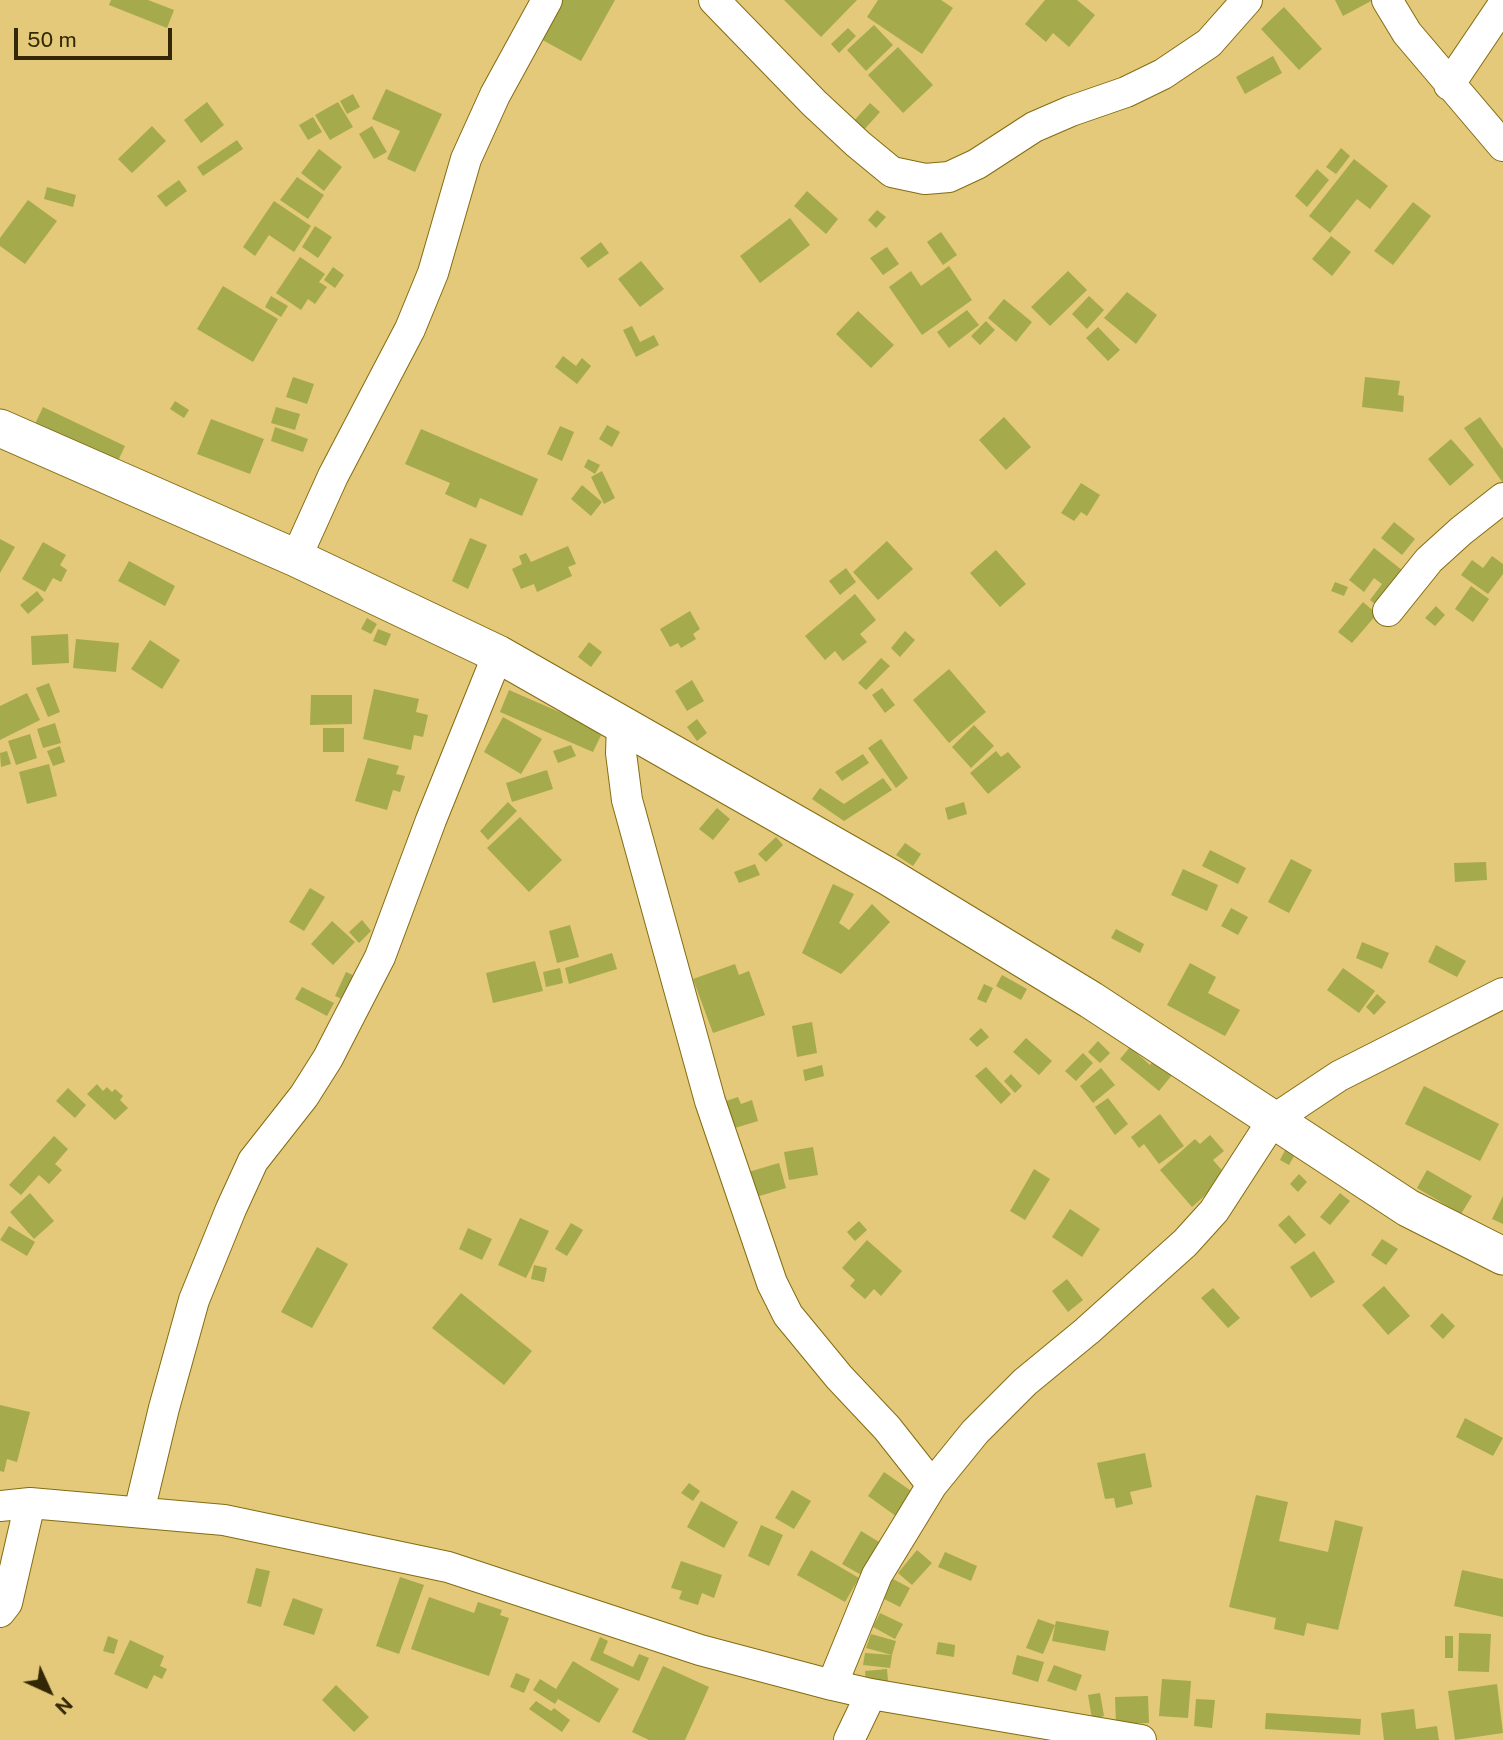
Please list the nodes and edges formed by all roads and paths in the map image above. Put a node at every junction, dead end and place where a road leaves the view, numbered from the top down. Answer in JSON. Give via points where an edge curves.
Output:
{"nodes":[{"id":1,"x":547,"y":0,"type":"edge"},
{"id":2,"x":714,"y":0,"type":"edge"},
{"id":3,"x":1247,"y":0,"type":"edge"},
{"id":4,"x":1387,"y":0,"type":"edge"},
{"id":5,"x":1503,"y":5,"type":"edge"},
{"id":6,"x":1449,"y":85,"type":"junction"},
{"id":7,"x":1503,"y":146,"type":"edge"},
{"id":8,"x":0,"y":428,"type":"edge"},
{"id":9,"x":1503,"y":498,"type":"edge"},
{"id":10,"x":296,"y":558,"type":"junction"},
{"id":11,"x":1388,"y":611,"type":"dead end"},
{"id":12,"x":498,"y":654,"type":"junction"},
{"id":13,"x":622,"y":726,"type":"junction"},
{"id":14,"x":1503,"y":993,"type":"edge"},
{"id":15,"x":1273,"y":1120,"type":"junction"},
{"id":16,"x":1503,"y":1256,"type":"edge"},
{"id":17,"x":932,"y":1485,"type":"junction"},
{"id":18,"x":30,"y":1503,"type":"junction"},
{"id":19,"x":0,"y":1506,"type":"edge"},
{"id":20,"x":139,"y":1512,"type":"junction"},
{"id":21,"x":0,"y":1612,"type":"edge"},
{"id":22,"x":832,"y":1685,"type":"junction"},
{"id":23,"x":871,"y":1694,"type":"junction"},
{"id":24,"x":849,"y":1740,"type":"edge"},
{"id":25,"x":1141,"y":1740,"type":"edge"}],
"edges":[{"from":1,"to":10,"type":"street","via":[[466,159],[433,273],[410,330],[333,476]]},
{"from":2,"to":3,"type":"street","via":[[858,144],[892,172],[925,179],[949,177],[1034,127],[1163,74],[1209,43]]},
{"from":4,"to":6,"type":"street"},
{"from":5,"to":6,"type":"street"},
{"from":6,"to":7,"type":"street"},
{"from":8,"to":10,"type":"main road"},
{"from":9,"to":11,"type":"street","via":[[1429,560]]},
{"from":10,"to":12,"type":"main road"},
{"from":12,"to":13,"type":"main road"},
{"from":12,"to":20,"type":"street","via":[[380,957],[328,1058],[253,1161],[230,1209],[194,1300]]},
{"from":13,"to":15,"type":"main road","via":[[889,877],[1068,985]]},
{"from":13,"to":17,"type":"street","via":[[627,800],[710,1101],[772,1283],[789,1315]]},
{"from":14,"to":15,"type":"street","via":[[1339,1076]]},
{"from":15,"to":16,"type":"main road","via":[[1408,1208]]},
{"from":15,"to":17,"type":"street","via":[[1214,1211],[1185,1243],[1025,1382],[975,1432]]},
{"from":17,"to":22,"type":"street","via":[[877,1575]]},
{"from":18,"to":19,"type":"street"},
{"from":18,"to":20,"type":"street"},
{"from":18,"to":21,"type":"street","via":[[7,1603]]},
{"from":20,"to":22,"type":"street","via":[[224,1520],[448,1567],[701,1650]]},
{"from":22,"to":23,"type":"street"},
{"from":23,"to":24,"type":"street"},
{"from":23,"to":25,"type":"street"}]}
